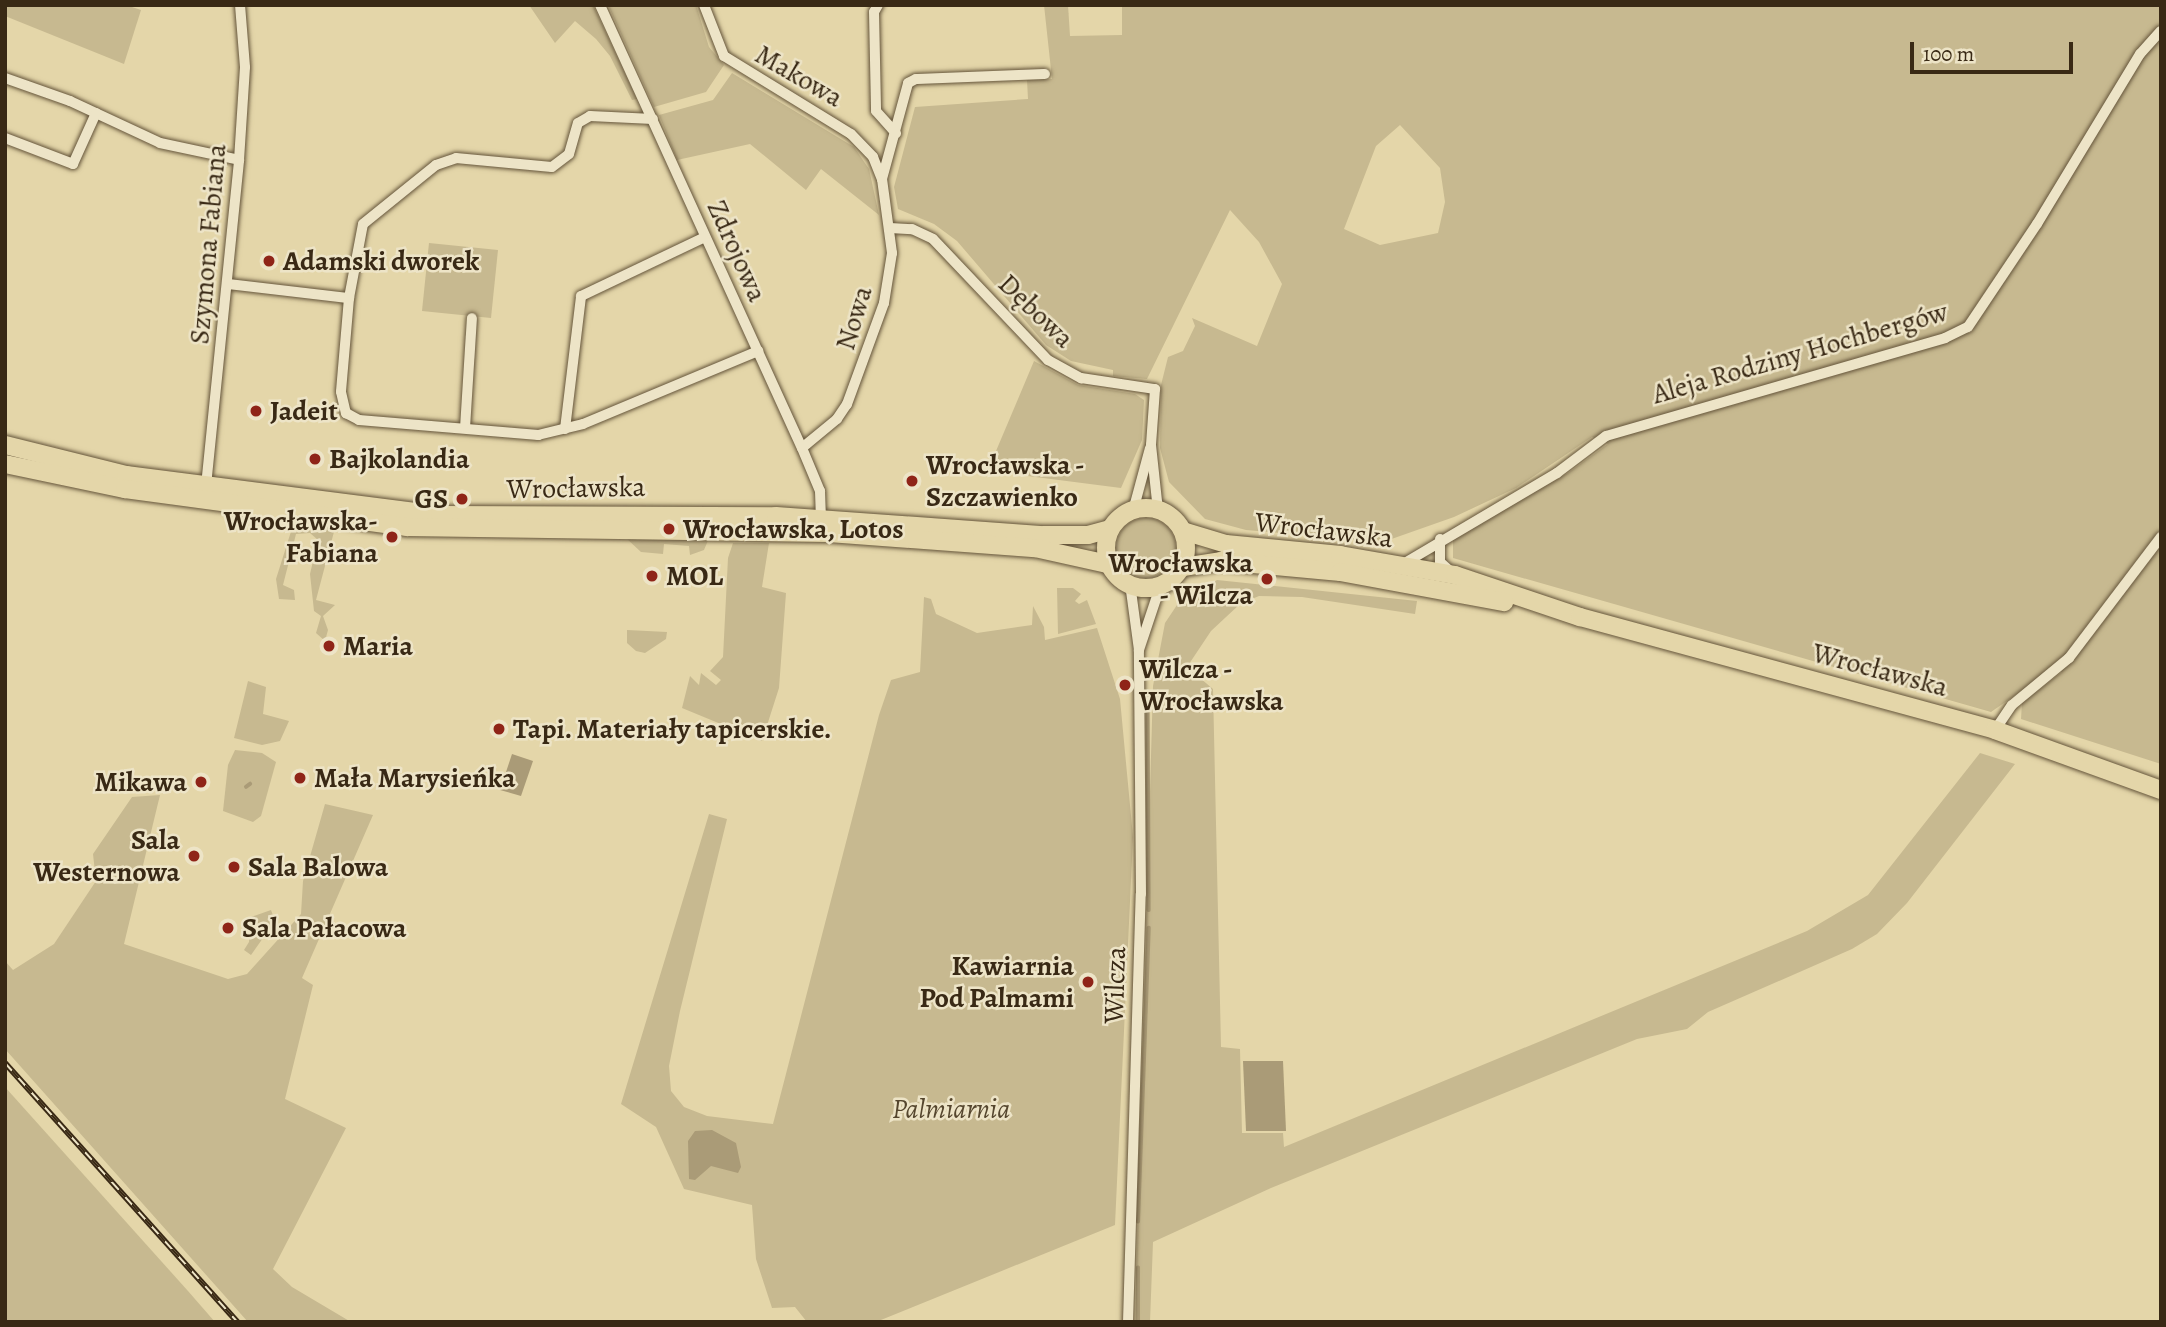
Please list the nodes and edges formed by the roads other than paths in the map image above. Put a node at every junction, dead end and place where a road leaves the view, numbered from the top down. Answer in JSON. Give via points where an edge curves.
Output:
{"nodes":[{"id":1,"x":240,"y":5,"type":"edge"},
{"id":2,"x":600,"y":5,"type":"edge"},
{"id":3,"x":704,"y":5,"type":"edge"},
{"id":4,"x":878,"y":5,"type":"edge"},
{"id":5,"x":2161,"y":31,"type":"edge"},
{"id":6,"x":1045,"y":74,"type":"dead end"},
{"id":7,"x":5,"y":78,"type":"edge"},
{"id":8,"x":96,"y":113,"type":"junction"},
{"id":9,"x":653,"y":119,"type":"junction"},
{"id":10,"x":896,"y":133,"type":"junction"},
{"id":11,"x":5,"y":138,"type":"edge"},
{"id":12,"x":239,"y":160,"type":"junction"},
{"id":13,"x":882,"y":179,"type":"junction"},
{"id":14,"x":890,"y":228,"type":"junction"},
{"id":15,"x":705,"y":237,"type":"junction"},
{"id":16,"x":229,"y":284,"type":"junction"},
{"id":17,"x":349,"y":298,"type":"junction"},
{"id":18,"x":472,"y":318,"type":"dead end"},
{"id":19,"x":758,"y":351,"type":"junction"},
{"id":20,"x":464,"y":428,"type":"junction"},
{"id":21,"x":565,"y":429,"type":"junction"},
{"id":22,"x":5,"y":444,"type":"edge"},
{"id":23,"x":1152,"y":445,"type":"junction"},
{"id":24,"x":802,"y":448,"type":"junction"},
{"id":25,"x":5,"y":464,"type":"edge"},
{"id":26,"x":206,"y":486,"type":"junction"},
{"id":27,"x":1158,"y":510,"type":"junction"},
{"id":28,"x":1133,"y":511,"type":"junction"},
{"id":29,"x":821,"y":517,"type":"junction"},
{"id":30,"x":1110,"y":528,"type":"junction"},
{"id":31,"x":1183,"y":531,"type":"junction"},
{"id":32,"x":2161,"y":537,"type":"edge"},
{"id":33,"x":1440,"y":539,"type":"junction"},
{"id":34,"x":1407,"y":561,"type":"junction"},
{"id":35,"x":1108,"y":564,"type":"junction"},
{"id":36,"x":1183,"y":567,"type":"junction"},
{"id":37,"x":1340,"y":572,"type":"junction"},
{"id":38,"x":1455,"y":575,"type":"junction"},
{"id":39,"x":1130,"y":583,"type":"junction"},
{"id":40,"x":1161,"y":584,"type":"junction"},
{"id":41,"x":1580,"y":617,"type":"junction"},
{"id":42,"x":1139,"y":650,"type":"junction"},
{"id":43,"x":1995,"y":730,"type":"junction"},
{"id":44,"x":2161,"y":790,"type":"edge"},
{"id":45,"x":1128,"y":1322,"type":"edge"}],
"edges":[{"from":1,"to":12,"type":"street","name":"Szymona Fabiana","via":[[245,67]]},
{"from":2,"to":9,"type":"street","name":"Zdrojowa"},
{"from":3,"to":13,"type":"street","name":"Makowa","via":[[719,49],[731,63],[851,134],[873,157]]},
{"from":4,"to":10,"type":"street","via":[[874,12],[876,111]]},
{"from":5,"to":33,"type":"street","name":"Aleja Rodziny Hochbergów","via":[[2140,54],[1968,327],[1945,338],[1606,436],[1557,473]]},
{"from":6,"to":10,"type":"street","via":[[916,79],[908,83]]},
{"from":7,"to":8,"type":"street"},
{"from":8,"to":11,"type":"street","via":[[73,164]]},
{"from":8,"to":12,"type":"street","via":[[160,143]]},
{"from":9,"to":15,"type":"street","name":"Zdrojowa"},
{"from":9,"to":17,"type":"street","via":[[590,116],[578,123],[569,154],[552,167],[456,159],[436,164],[363,223]]},
{"from":10,"to":13,"type":"street"},
{"from":12,"to":16,"type":"street","name":"Szymona Fabiana"},
{"from":13,"to":14,"type":"street","name":"Nowa"},
{"from":14,"to":23,"type":"street","name":"Dębowa","via":[[912,229],[933,239],[1048,360],[1081,377],[1155,389]]},
{"from":14,"to":24,"type":"street","name":"Nowa","via":[[890,279],[861,373],[837,419]]},
{"from":15,"to":19,"type":"street","name":"Zdrojowa"},
{"from":15,"to":21,"type":"street","via":[[581,296]]},
{"from":16,"to":17,"type":"street"},
{"from":16,"to":26,"type":"street","name":"Szymona Fabiana"},
{"from":17,"to":20,"type":"street","via":[[341,392],[346,413],[359,421]]},
{"from":18,"to":20,"type":"street"},
{"from":19,"to":21,"type":"street"},
{"from":19,"to":24,"type":"street","name":"Zdrojowa"},
{"from":20,"to":21,"type":"street","via":[[538,435]]},
{"from":22,"to":26,"type":"main road","name":"Wrocławska","via":[[81,467]]},
{"from":23,"to":27,"type":"street","name":"Dębowa"},
{"from":23,"to":28,"type":"street","name":"Dębowa"},
{"from":24,"to":29,"type":"street","name":"Zdrojowa","via":[[820,491]]},
{"from":25,"to":35,"type":"main road","name":"Wrocławska","via":[[125,489],[407,527],[829,533],[1035,548]]},
{"from":26,"to":29,"type":"main road","name":"Wrocławska","via":[[450,515]]},
{"from":27,"to":28,"type":"main road"},
{"from":27,"to":31,"type":"main road"},
{"from":28,"to":30,"type":"main road"},
{"from":29,"to":30,"type":"main road","name":"Wrocławska","via":[[1043,535],[1088,536]]},
{"from":30,"to":35,"type":"main road","via":[[1104,543]]},
{"from":31,"to":34,"type":"main road","name":"Wrocławska","via":[[1226,544]]},
{"from":31,"to":36,"type":"main road","via":[[1187,547]]},
{"from":32,"to":43,"type":"street","via":[[2069,658],[2012,705]]},
{"from":33,"to":34,"type":"street","name":"Aleja Rodziny Hochbergów"},
{"from":33,"to":38,"type":"street","via":[[1440,562]]},
{"from":34,"to":37,"type":"street","via":[[1383,572]]},
{"from":34,"to":38,"type":"main road","name":"Wrocławska"},
{"from":35,"to":39,"type":"main road"},
{"from":36,"to":37,"type":"main road","name":"Wrocławska","via":[[1221,561]]},
{"from":36,"to":40,"type":"main road"},
{"from":37,"to":41,"type":"main road","name":"Wrocławska"},
{"from":38,"to":41,"type":"main road","name":"Wrocławska"},
{"from":39,"to":40,"type":"main road"},
{"from":39,"to":42,"type":"street","name":"Wilcza"},
{"from":40,"to":42,"type":"street","name":"Wilcza"},
{"from":41,"to":43,"type":"main road","name":"Wrocławska"},
{"from":42,"to":45,"type":"street","name":"Wilcza","via":[[1142,894]]},
{"from":43,"to":44,"type":"main road","name":"Wrocławska"}]}
